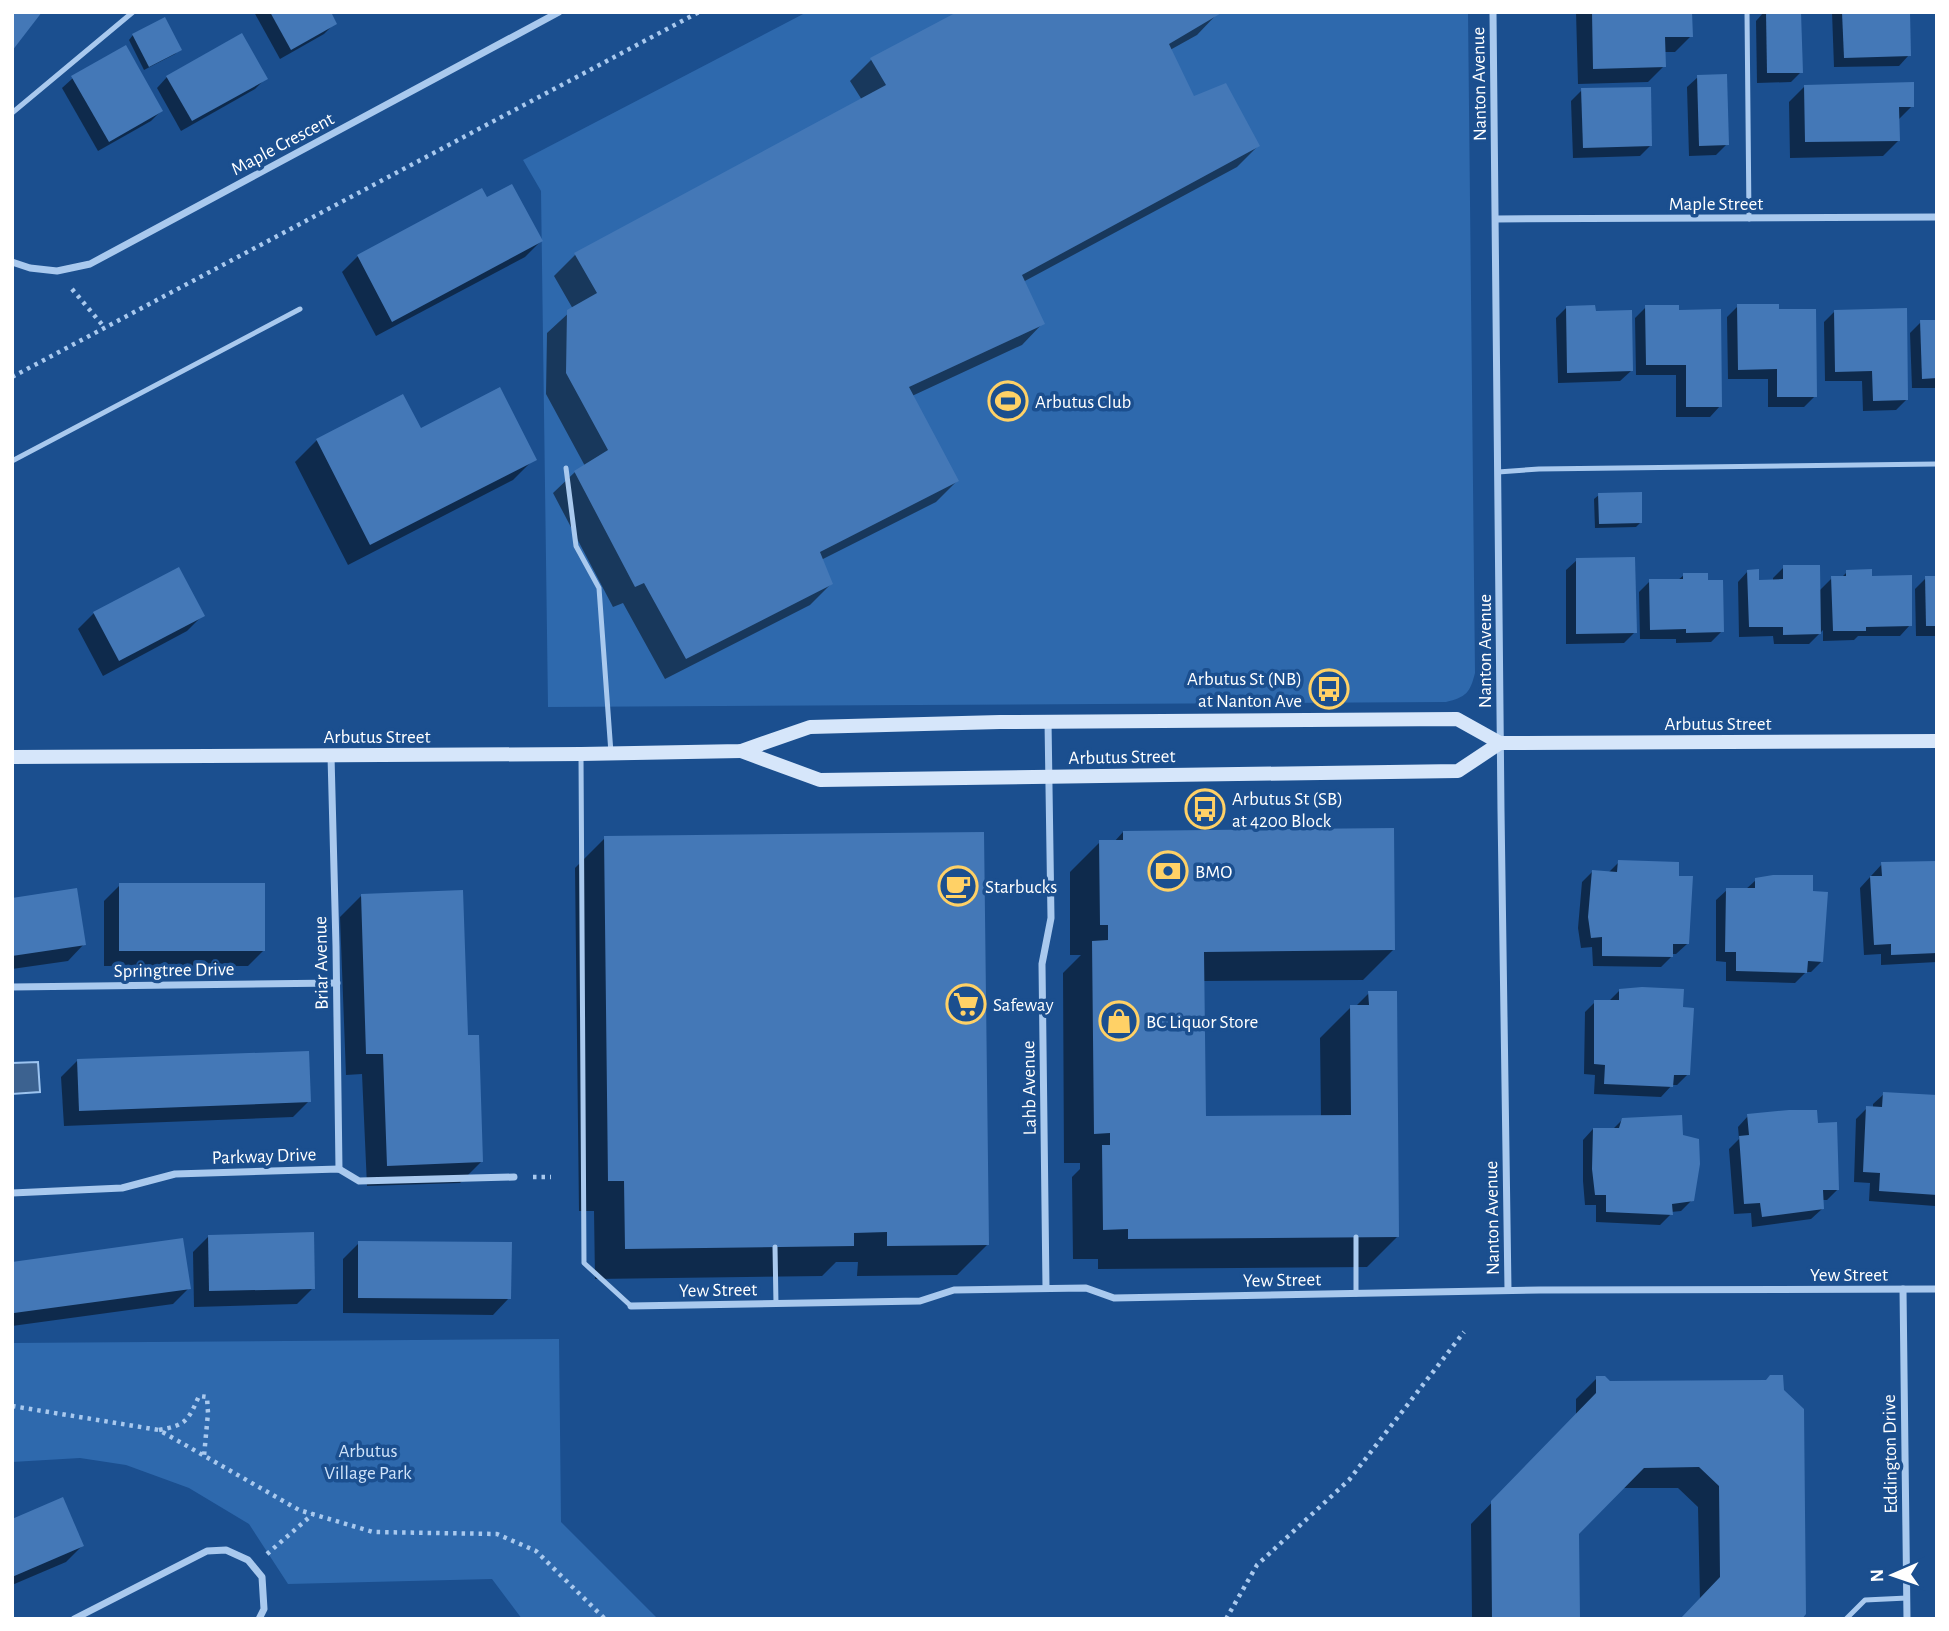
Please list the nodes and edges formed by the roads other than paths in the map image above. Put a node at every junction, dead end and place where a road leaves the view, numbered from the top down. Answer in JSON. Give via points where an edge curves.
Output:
{"nodes":[{"id":1,"x":133,"y":12,"type":"edge"},
{"id":2,"x":559,"y":12,"type":"edge"},
{"id":3,"x":1493,"y":12,"type":"edge"},
{"id":4,"x":1747,"y":12,"type":"edge"},
{"id":5,"x":12,"y":113,"type":"edge"},
{"id":6,"x":1937,"y":217,"type":"edge"},
{"id":7,"x":1496,"y":219,"type":"junction"},
{"id":8,"x":1749,"y":219,"type":"junction"},
{"id":9,"x":12,"y":262,"type":"edge"},
{"id":10,"x":300,"y":309,"type":"dead end"},
{"id":11,"x":12,"y":461,"type":"edge"},
{"id":12,"x":1937,"y":464,"type":"edge"},
{"id":13,"x":566,"y":468,"type":"dead end"},
{"id":14,"x":1498,"y":472,"type":"junction"},
{"id":15,"x":1048,"y":721,"type":"junction"},
{"id":16,"x":1937,"y":741,"type":"edge"},
{"id":17,"x":1500,"y":743,"type":"junction"},
{"id":18,"x":741,"y":751,"type":"junction"},
{"id":19,"x":611,"y":753,"type":"junction"},
{"id":20,"x":581,"y":754,"type":"junction"},
{"id":21,"x":331,"y":756,"type":"junction"},
{"id":22,"x":12,"y":757,"type":"edge"},
{"id":23,"x":1049,"y":776,"type":"junction"},
{"id":24,"x":337,"y":983,"type":"junction"},
{"id":25,"x":12,"y":987,"type":"edge"},
{"id":26,"x":339,"y":1169,"type":"junction"},
{"id":27,"x":514,"y":1177,"type":"dead end"},
{"id":28,"x":12,"y":1193,"type":"edge"},
{"id":29,"x":1356,"y":1237,"type":"dead end"},
{"id":30,"x":775,"y":1247,"type":"dead end"},
{"id":31,"x":1046,"y":1288,"type":"junction"},
{"id":32,"x":1903,"y":1289,"type":"junction"},
{"id":33,"x":1937,"y":1289,"type":"edge"},
{"id":34,"x":1508,"y":1290,"type":"junction"},
{"id":35,"x":1356,"y":1294,"type":"junction"},
{"id":36,"x":776,"y":1304,"type":"junction"},
{"id":37,"x":631,"y":1306,"type":"joint"},
{"id":38,"x":1907,"y":1598,"type":"junction"},
{"id":39,"x":74,"y":1619,"type":"edge"},
{"id":40,"x":259,"y":1619,"type":"edge"},
{"id":41,"x":1846,"y":1619,"type":"edge"},
{"id":42,"x":1907,"y":1619,"type":"edge"}],
"edges":[{"from":1,"to":5,"type":"lane"},
{"from":2,"to":9,"type":"street","name":"Maple Crescent","via":[[90,264],[57,271]]},
{"from":3,"to":7,"type":"street","name":"Nanton Avenue"},
{"from":4,"to":8,"type":"lane"},
{"from":6,"to":8,"type":"street","name":"Maple Street"},
{"from":7,"to":8,"type":"street","name":"Maple Street"},
{"from":7,"to":14,"type":"street","name":"Nanton Avenue"},
{"from":10,"to":11,"type":"lane"},
{"from":12,"to":14,"type":"lane"},
{"from":13,"to":19,"type":"lane","via":[[576,546],[599,588]]},
{"from":14,"to":17,"type":"street","name":"Nanton Avenue"},
{"from":15,"to":17,"type":"main road","name":"Arbutus Street","via":[[1457,719]]},
{"from":15,"to":18,"type":"main road","name":"Arbutus Street","via":[[810,727]]},
{"from":15,"to":23,"type":"street","name":"Lahb Avenue"},
{"from":16,"to":17,"type":"main road","name":"Arbutus Street"},
{"from":17,"to":23,"type":"main road","name":"Arbutus Street","via":[[1458,771]]},
{"from":17,"to":34,"type":"street","name":"Nanton Avenue"},
{"from":18,"to":19,"type":"main road","name":"Arbutus Street"},
{"from":18,"to":23,"type":"main road","name":"Arbutus Street","via":[[820,780]]},
{"from":19,"to":20,"type":"main road","name":"Arbutus Street"},
{"from":20,"to":21,"type":"main road","name":"Arbutus Street"},
{"from":20,"to":37,"type":"lane","via":[[584,1263]]},
{"from":21,"to":22,"type":"main road","name":"Arbutus Street"},
{"from":21,"to":24,"type":"street","name":"Briar Avenue"},
{"from":23,"to":31,"type":"street","name":"Lahb Avenue","via":[[1051,918],[1042,964]]},
{"from":24,"to":25,"type":"street","name":"Springtree Drive"},
{"from":24,"to":26,"type":"street","name":"Briar Avenue"},
{"from":26,"to":27,"type":"street","name":"Parkway Drive","via":[[359,1181]]},
{"from":26,"to":28,"type":"street","name":"Parkway Drive","via":[[175,1174],[121,1188]]},
{"from":29,"to":35,"type":"lane"},
{"from":30,"to":36,"type":"lane"},
{"from":31,"to":35,"type":"street","name":"Yew Street","via":[[1086,1288],[1114,1298]]},
{"from":31,"to":36,"type":"street","name":"Yew Street","via":[[954,1290],[920,1301]]},
{"from":32,"to":33,"type":"street","name":"Yew Street"},
{"from":32,"to":34,"type":"street","name":"Yew Street"},
{"from":32,"to":38,"type":"street","name":"Eddington Drive"},
{"from":34,"to":35,"type":"street","name":"Yew Street"},
{"from":36,"to":37,"type":"street","name":"Yew Street"},
{"from":38,"to":41,"type":"lane","via":[[1865,1600]]},
{"from":38,"to":42,"type":"street","name":"Eddington Drive"},
{"from":39,"to":40,"type":"street","via":[[207,1552],[226,1550],[248,1560],[262,1577],[264,1609]]}]}
